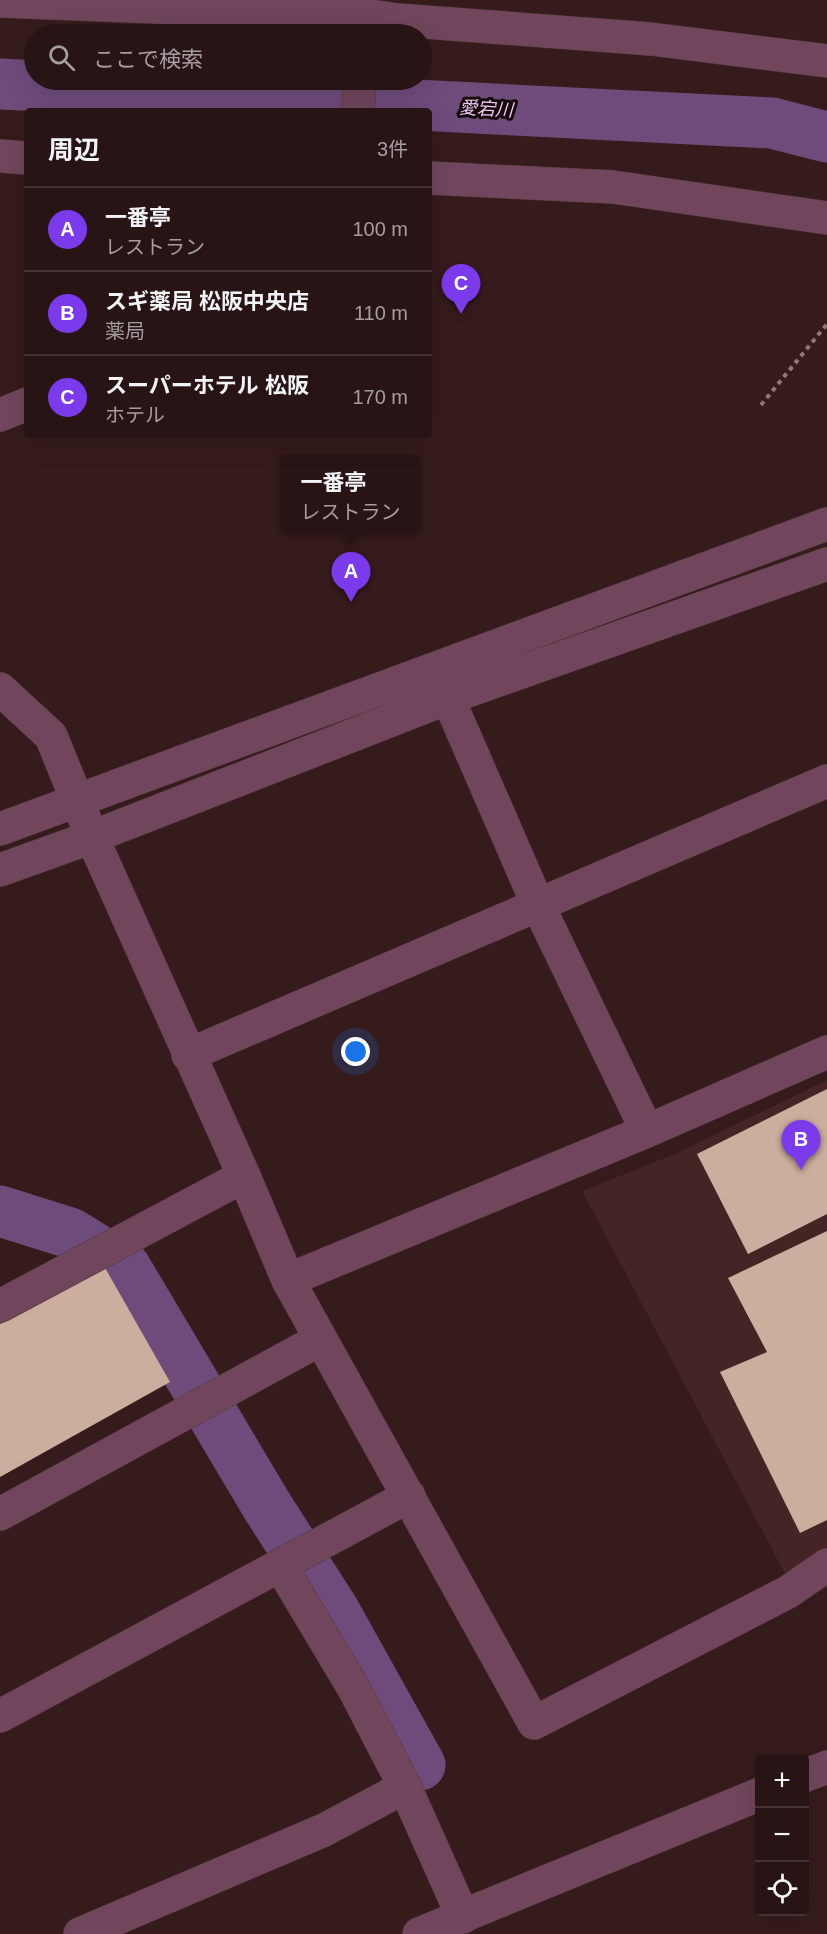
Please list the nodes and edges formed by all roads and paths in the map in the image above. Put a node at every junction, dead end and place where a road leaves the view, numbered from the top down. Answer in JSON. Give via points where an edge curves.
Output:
{"nodes":[{"id":1,"x":0,"y":1,"type":"edge"},
{"id":2,"x":364,"y":16,"type":"edge"},
{"id":3,"x":827,"y":61,"type":"edge"},
{"id":4,"x":359,"y":90,"type":"edge"},
{"id":5,"x":358,"y":108,"type":"edge"},
{"id":6,"x":0,"y":156,"type":"edge"},
{"id":7,"x":24,"y":158,"type":"edge"},
{"id":8,"x":432,"y":178,"type":"edge"},
{"id":9,"x":827,"y":218,"type":"edge"},
{"id":10,"x":827,"y":324,"type":"edge"},
{"id":11,"x":24,"y":405,"type":"edge"},
{"id":12,"x":760,"y":405,"type":"dead end"},
{"id":13,"x":0,"y":415,"type":"edge"},
{"id":14,"x":827,"y":524,"type":"edge"},
{"id":15,"x":827,"y":564,"type":"edge"},
{"id":16,"x":0,"y":689,"type":"edge"},
{"id":17,"x":448,"y":698,"type":"junction"},
{"id":18,"x":827,"y":781,"type":"edge"},
{"id":19,"x":79,"y":802,"type":"junction"},
{"id":20,"x":0,"y":829,"type":"edge"},
{"id":21,"x":92,"y":837,"type":"junction"},
{"id":22,"x":0,"y":870,"type":"edge"},
{"id":23,"x":538,"y":905,"type":"junction"},
{"id":24,"x":827,"y":1052,"type":"edge"},
{"id":25,"x":188,"y":1055,"type":"junction"},
{"id":26,"x":647,"y":1131,"type":"junction"},
{"id":27,"x":244,"y":1176,"type":"junction"},
{"id":28,"x":288,"y":1280,"type":"junction"},
{"id":29,"x":0,"y":1306,"type":"edge"},
{"id":30,"x":319,"y":1340,"type":"junction"},
{"id":31,"x":409,"y":1496,"type":"junction"},
{"id":32,"x":0,"y":1514,"type":"edge"},
{"id":33,"x":281,"y":1564,"type":"junction"},
{"id":34,"x":827,"y":1565,"type":"edge"},
{"id":35,"x":0,"y":1716,"type":"edge"},
{"id":36,"x":827,"y":1767,"type":"edge"},
{"id":37,"x":809,"y":1774,"type":"edge"},
{"id":38,"x":405,"y":1787,"type":"junction"},
{"id":39,"x":755,"y":1796,"type":"edge"},
{"id":40,"x":462,"y":1917,"type":"junction"},
{"id":41,"x":80,"y":1934,"type":"edge"},
{"id":42,"x":419,"y":1934,"type":"edge"}],
"edges":[{"from":1,"to":2,"type":"street"},
{"from":2,"to":3,"type":"street","via":[[651,39]]},
{"from":4,"to":5,"type":"street"},
{"from":6,"to":7,"type":"street"},
{"from":8,"to":9,"type":"street","via":[[613,187]]},
{"from":10,"to":12,"type":"path"},
{"from":11,"to":13,"type":"street"},
{"from":14,"to":19,"type":"street"},
{"from":15,"to":17,"type":"street"},
{"from":16,"to":19,"type":"street","via":[[51,736]]},
{"from":17,"to":21,"type":"street"},
{"from":17,"to":23,"type":"street"},
{"from":18,"to":23,"type":"street"},
{"from":19,"to":20,"type":"street"},
{"from":19,"to":21,"type":"street"},
{"from":21,"to":22,"type":"street"},
{"from":21,"to":25,"type":"street"},
{"from":23,"to":25,"type":"street"},
{"from":23,"to":26,"type":"street"},
{"from":24,"to":26,"type":"street"},
{"from":25,"to":27,"type":"street"},
{"from":26,"to":28,"type":"street"},
{"from":27,"to":28,"type":"street"},
{"from":27,"to":29,"type":"street"},
{"from":28,"to":30,"type":"street"},
{"from":30,"to":31,"type":"street"},
{"from":30,"to":32,"type":"street"},
{"from":31,"to":33,"type":"street"},
{"from":31,"to":34,"type":"street","via":[[534,1723],[788,1592]]},
{"from":33,"to":35,"type":"street"},
{"from":33,"to":38,"type":"street","via":[[353,1687]]},
{"from":36,"to":37,"type":"street"},
{"from":38,"to":40,"type":"street"},
{"from":38,"to":41,"type":"street","via":[[324,1830]]},
{"from":39,"to":40,"type":"street"},
{"from":40,"to":42,"type":"street"}]}
